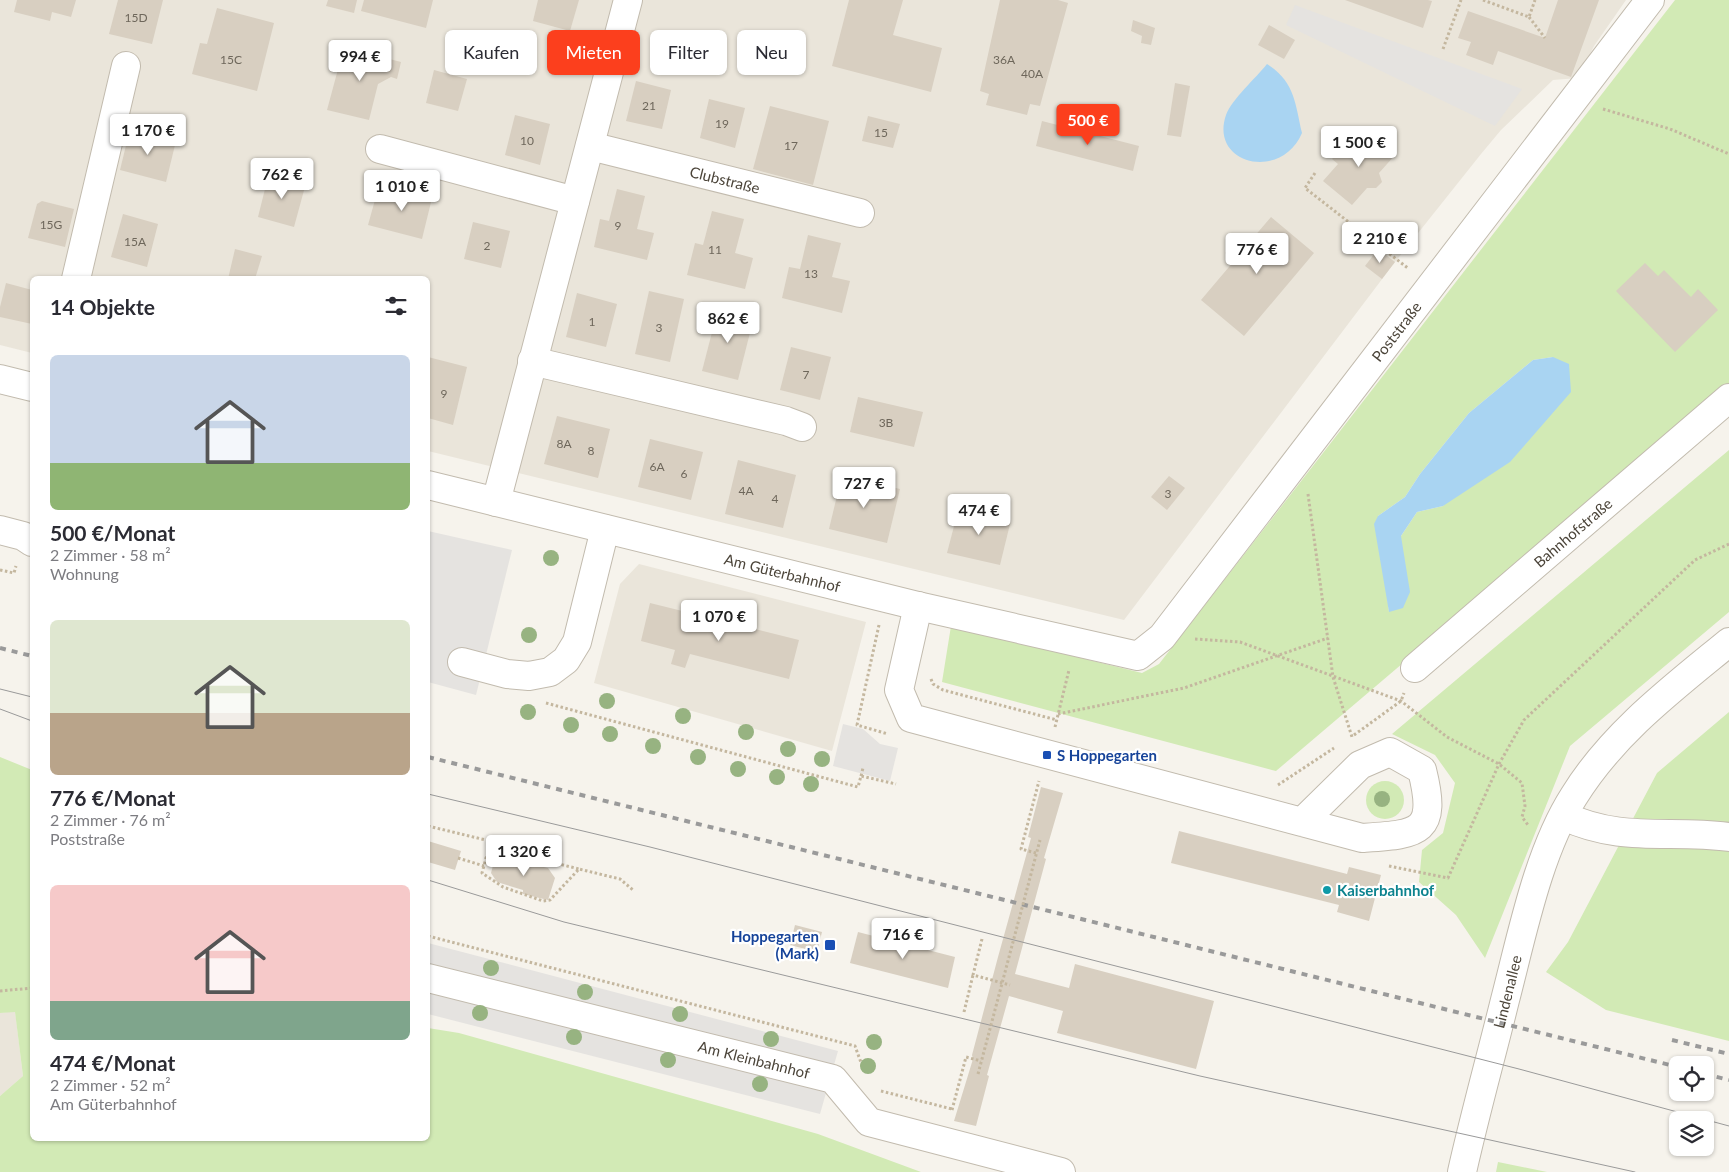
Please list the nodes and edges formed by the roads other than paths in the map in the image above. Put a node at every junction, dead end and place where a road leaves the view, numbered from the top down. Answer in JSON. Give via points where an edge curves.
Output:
{"nodes":[{"id":1,"x":628,"y":0,"type":"edge"},
{"id":2,"x":1650,"y":0,"type":"edge"},
{"id":3,"x":126,"y":66,"type":"dead end"},
{"id":4,"x":590,"y":146,"type":"junction"},
{"id":5,"x":380,"y":149,"type":"dead end"},
{"id":6,"x":575,"y":201,"type":"junction"},
{"id":7,"x":860,"y":214,"type":"dead end"},
{"id":8,"x":77,"y":276,"type":"edge"},
{"id":9,"x":532,"y":361,"type":"junction"},
{"id":10,"x":0,"y":379,"type":"edge"},
{"id":11,"x":30,"y":386,"type":"edge"},
{"id":12,"x":1729,"y":398,"type":"edge"},
{"id":13,"x":802,"y":428,"type":"dead end"},
{"id":14,"x":430,"y":486,"type":"edge"},
{"id":15,"x":496,"y":502,"type":"junction"},
{"id":16,"x":605,"y":529,"type":"junction"},
{"id":17,"x":0,"y":530,"type":"edge"},
{"id":18,"x":30,"y":541,"type":"edge"},
{"id":19,"x":918,"y":606,"type":"junction"},
{"id":20,"x":1729,"y":642,"type":"edge"},
{"id":21,"x":1138,"y":656,"type":"joint"},
{"id":22,"x":462,"y":662,"type":"dead end"},
{"id":23,"x":1415,"y":668,"type":"road end"},
{"id":24,"x":1564,"y":816,"type":"junction"},
{"id":25,"x":1302,"y":822,"type":"junction"},
{"id":26,"x":1729,"y":837,"type":"edge"},
{"id":27,"x":430,"y":978,"type":"edge"},
{"id":28,"x":1061,"y":1172,"type":"edge"},
{"id":29,"x":1462,"y":1172,"type":"edge"}],
"edges":[{"from":1,"to":4,"type":"street"},
{"from":2,"to":21,"type":"street","name":"Poststraße","via":[[1162,637]]},
{"from":3,"to":8,"type":"street"},
{"from":4,"to":6,"type":"street"},
{"from":4,"to":7,"type":"street","name":"Clubstraße"},
{"from":5,"to":6,"type":"street"},
{"from":6,"to":9,"type":"street"},
{"from":9,"to":13,"type":"street","via":[[786,421]]},
{"from":9,"to":15,"type":"street"},
{"from":10,"to":11,"type":"street"},
{"from":12,"to":23,"type":"street","name":"Bahnhofstraße"},
{"from":14,"to":15,"type":"street","name":"Am Güterbahnhof"},
{"from":15,"to":16,"type":"street","name":"Am Güterbahnhof"},
{"from":16,"to":19,"type":"street","name":"Am Güterbahnhof"},
{"from":16,"to":22,"type":"street","via":[[576,642],[566,660],[550,672],[529,676],[507,674]]},
{"from":17,"to":18,"type":"street"},
{"from":19,"to":21,"type":"street","name":"Am Güterbahnhof"},
{"from":19,"to":25,"type":"street","via":[[899,690],[910,718],[1044,764]]},
{"from":20,"to":24,"type":"street","name":"Lindenallee","via":[[1638,718],[1594,768]]},
{"from":24,"to":26,"type":"street","via":[[1619,833]]},
{"from":24,"to":29,"type":"street","name":"Lindenallee","via":[[1548,850],[1523,928]]},
{"from":25,"to":25,"type":"street","via":[[1360,766],[1390,752],[1422,770],[1429,798],[1425,819],[1413,832],[1362,838]]},
{"from":27,"to":28,"type":"street","name":"Am Kleinbahnhof","via":[[833,1079],[869,1122]]}]}
